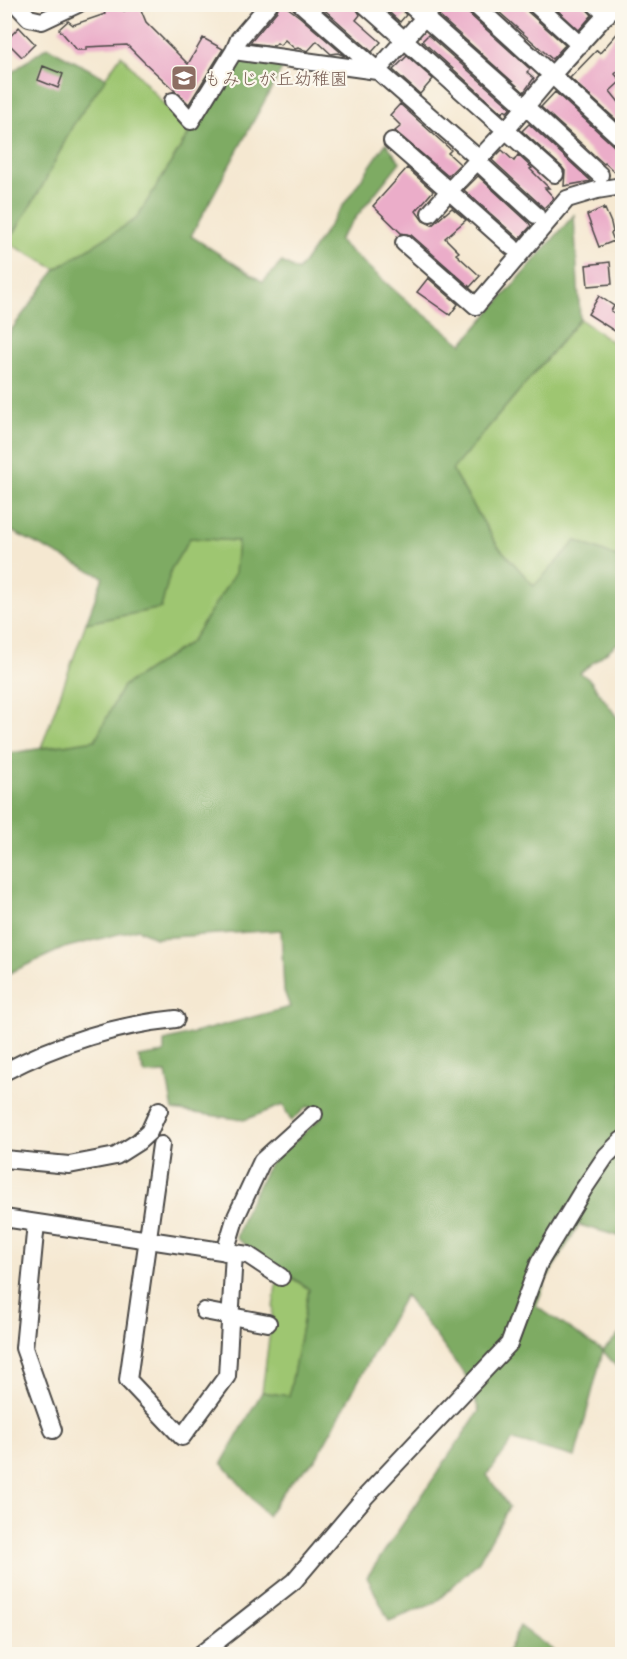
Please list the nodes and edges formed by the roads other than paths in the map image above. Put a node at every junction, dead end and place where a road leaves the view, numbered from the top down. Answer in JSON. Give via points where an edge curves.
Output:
{"nodes":[{"id":1,"x":15,"y":4,"type":"edge"},
{"id":2,"x":78,"y":4,"type":"edge"},
{"id":3,"x":269,"y":4,"type":"edge"},
{"id":4,"x":301,"y":4,"type":"edge"},
{"id":5,"x":364,"y":4,"type":"edge"},
{"id":6,"x":409,"y":4,"type":"edge"},
{"id":7,"x":436,"y":4,"type":"edge"},
{"id":8,"x":474,"y":4,"type":"edge"},
{"id":9,"x":535,"y":4,"type":"edge"},
{"id":10,"x":606,"y":8,"type":"edge"},
{"id":11,"x":4,"y":13,"type":"edge"},
{"id":12,"x":425,"y":18,"type":"junction"},
{"id":13,"x":405,"y":40,"type":"junction"},
{"id":14,"x":580,"y":45,"type":"junction"},
{"id":15,"x":234,"y":51,"type":"junction"},
{"id":16,"x":377,"y":71,"type":"junction"},
{"id":17,"x":552,"y":75,"type":"junction"},
{"id":18,"x":173,"y":101,"type":"dead end"},
{"id":19,"x":526,"y":107,"type":"junction"},
{"id":20,"x":506,"y":130,"type":"junction"},
{"id":21,"x":622,"y":139,"type":"edge"},
{"id":22,"x":392,"y":141,"type":"dead end"},
{"id":23,"x":478,"y":160,"type":"junction"},
{"id":24,"x":555,"y":174,"type":"dead end"},
{"id":25,"x":600,"y":175,"type":"dead end"},
{"id":26,"x":622,"y":186,"type":"edge"},
{"id":27,"x":449,"y":191,"type":"junction"},
{"id":28,"x":429,"y":213,"type":"dead end"},
{"id":29,"x":536,"y":215,"type":"dead end"},
{"id":30,"x":404,"y":242,"type":"dead end"},
{"id":31,"x":512,"y":247,"type":"dead end"},
{"id":32,"x":176,"y":1019,"type":"dead end"},
{"id":33,"x":4,"y":1072,"type":"edge"},
{"id":34,"x":159,"y":1110,"type":"dead end"},
{"id":35,"x":314,"y":1113,"type":"dead end"},
{"id":36,"x":622,"y":1140,"type":"edge"},
{"id":37,"x":161,"y":1145,"type":"dead end"},
{"id":38,"x":4,"y":1159,"type":"edge"},
{"id":39,"x":4,"y":1218,"type":"edge"},
{"id":40,"x":36,"y":1223,"type":"junction"},
{"id":41,"x":149,"y":1240,"type":"junction"},
{"id":42,"x":230,"y":1253,"type":"junction"},
{"id":43,"x":281,"y":1277,"type":"dead end"},
{"id":44,"x":204,"y":1311,"type":"dead end"},
{"id":45,"x":231,"y":1316,"type":"junction"},
{"id":46,"x":268,"y":1323,"type":"dead end"},
{"id":47,"x":53,"y":1430,"type":"dead end"},
{"id":48,"x":201,"y":1654,"type":"edge"}],
"edges":[{"from":1,"to":2,"type":"street","via":[[29,18],[42,21]]},
{"from":1,"to":11,"type":"street"},
{"from":3,"to":15,"type":"street","via":[[239,39]]},
{"from":4,"to":16,"type":"street"},
{"from":5,"to":13,"type":"street"},
{"from":6,"to":12,"type":"street"},
{"from":7,"to":12,"type":"street"},
{"from":8,"to":17,"type":"street"},
{"from":9,"to":14,"type":"street"},
{"from":10,"to":14,"type":"street"},
{"from":12,"to":13,"type":"street"},
{"from":12,"to":19,"type":"street"},
{"from":13,"to":16,"type":"street"},
{"from":13,"to":20,"type":"street"},
{"from":14,"to":17,"type":"street"},
{"from":15,"to":16,"type":"street"},
{"from":15,"to":18,"type":"street","via":[[191,121]]},
{"from":16,"to":23,"type":"street"},
{"from":17,"to":19,"type":"street"},
{"from":17,"to":21,"type":"street"},
{"from":19,"to":20,"type":"street"},
{"from":19,"to":25,"type":"street"},
{"from":20,"to":23,"type":"street"},
{"from":20,"to":24,"type":"street"},
{"from":22,"to":27,"type":"street"},
{"from":23,"to":27,"type":"street"},
{"from":23,"to":29,"type":"street"},
{"from":26,"to":30,"type":"street","via":[[567,199],[476,306]]},
{"from":27,"to":28,"type":"street"},
{"from":27,"to":31,"type":"street"},
{"from":32,"to":33,"type":"street","via":[[145,1022],[66,1045]]},
{"from":34,"to":38,"type":"street","via":[[149,1132],[116,1156],[69,1165]]},
{"from":35,"to":42,"type":"street","via":[[262,1161],[235,1219]]},
{"from":36,"to":48,"type":"street","via":[[583,1190],[539,1263],[509,1344],[365,1497],[294,1581]]},
{"from":37,"to":41,"type":"street"},
{"from":39,"to":40,"type":"street"},
{"from":40,"to":41,"type":"street"},
{"from":40,"to":47,"type":"street","via":[[24,1348]]},
{"from":41,"to":42,"type":"street"},
{"from":41,"to":45,"type":"street","via":[[128,1380],[182,1437],[227,1376]]},
{"from":42,"to":43,"type":"street","via":[[248,1255]]},
{"from":42,"to":45,"type":"street"},
{"from":44,"to":45,"type":"street"},
{"from":45,"to":46,"type":"street"}]}
